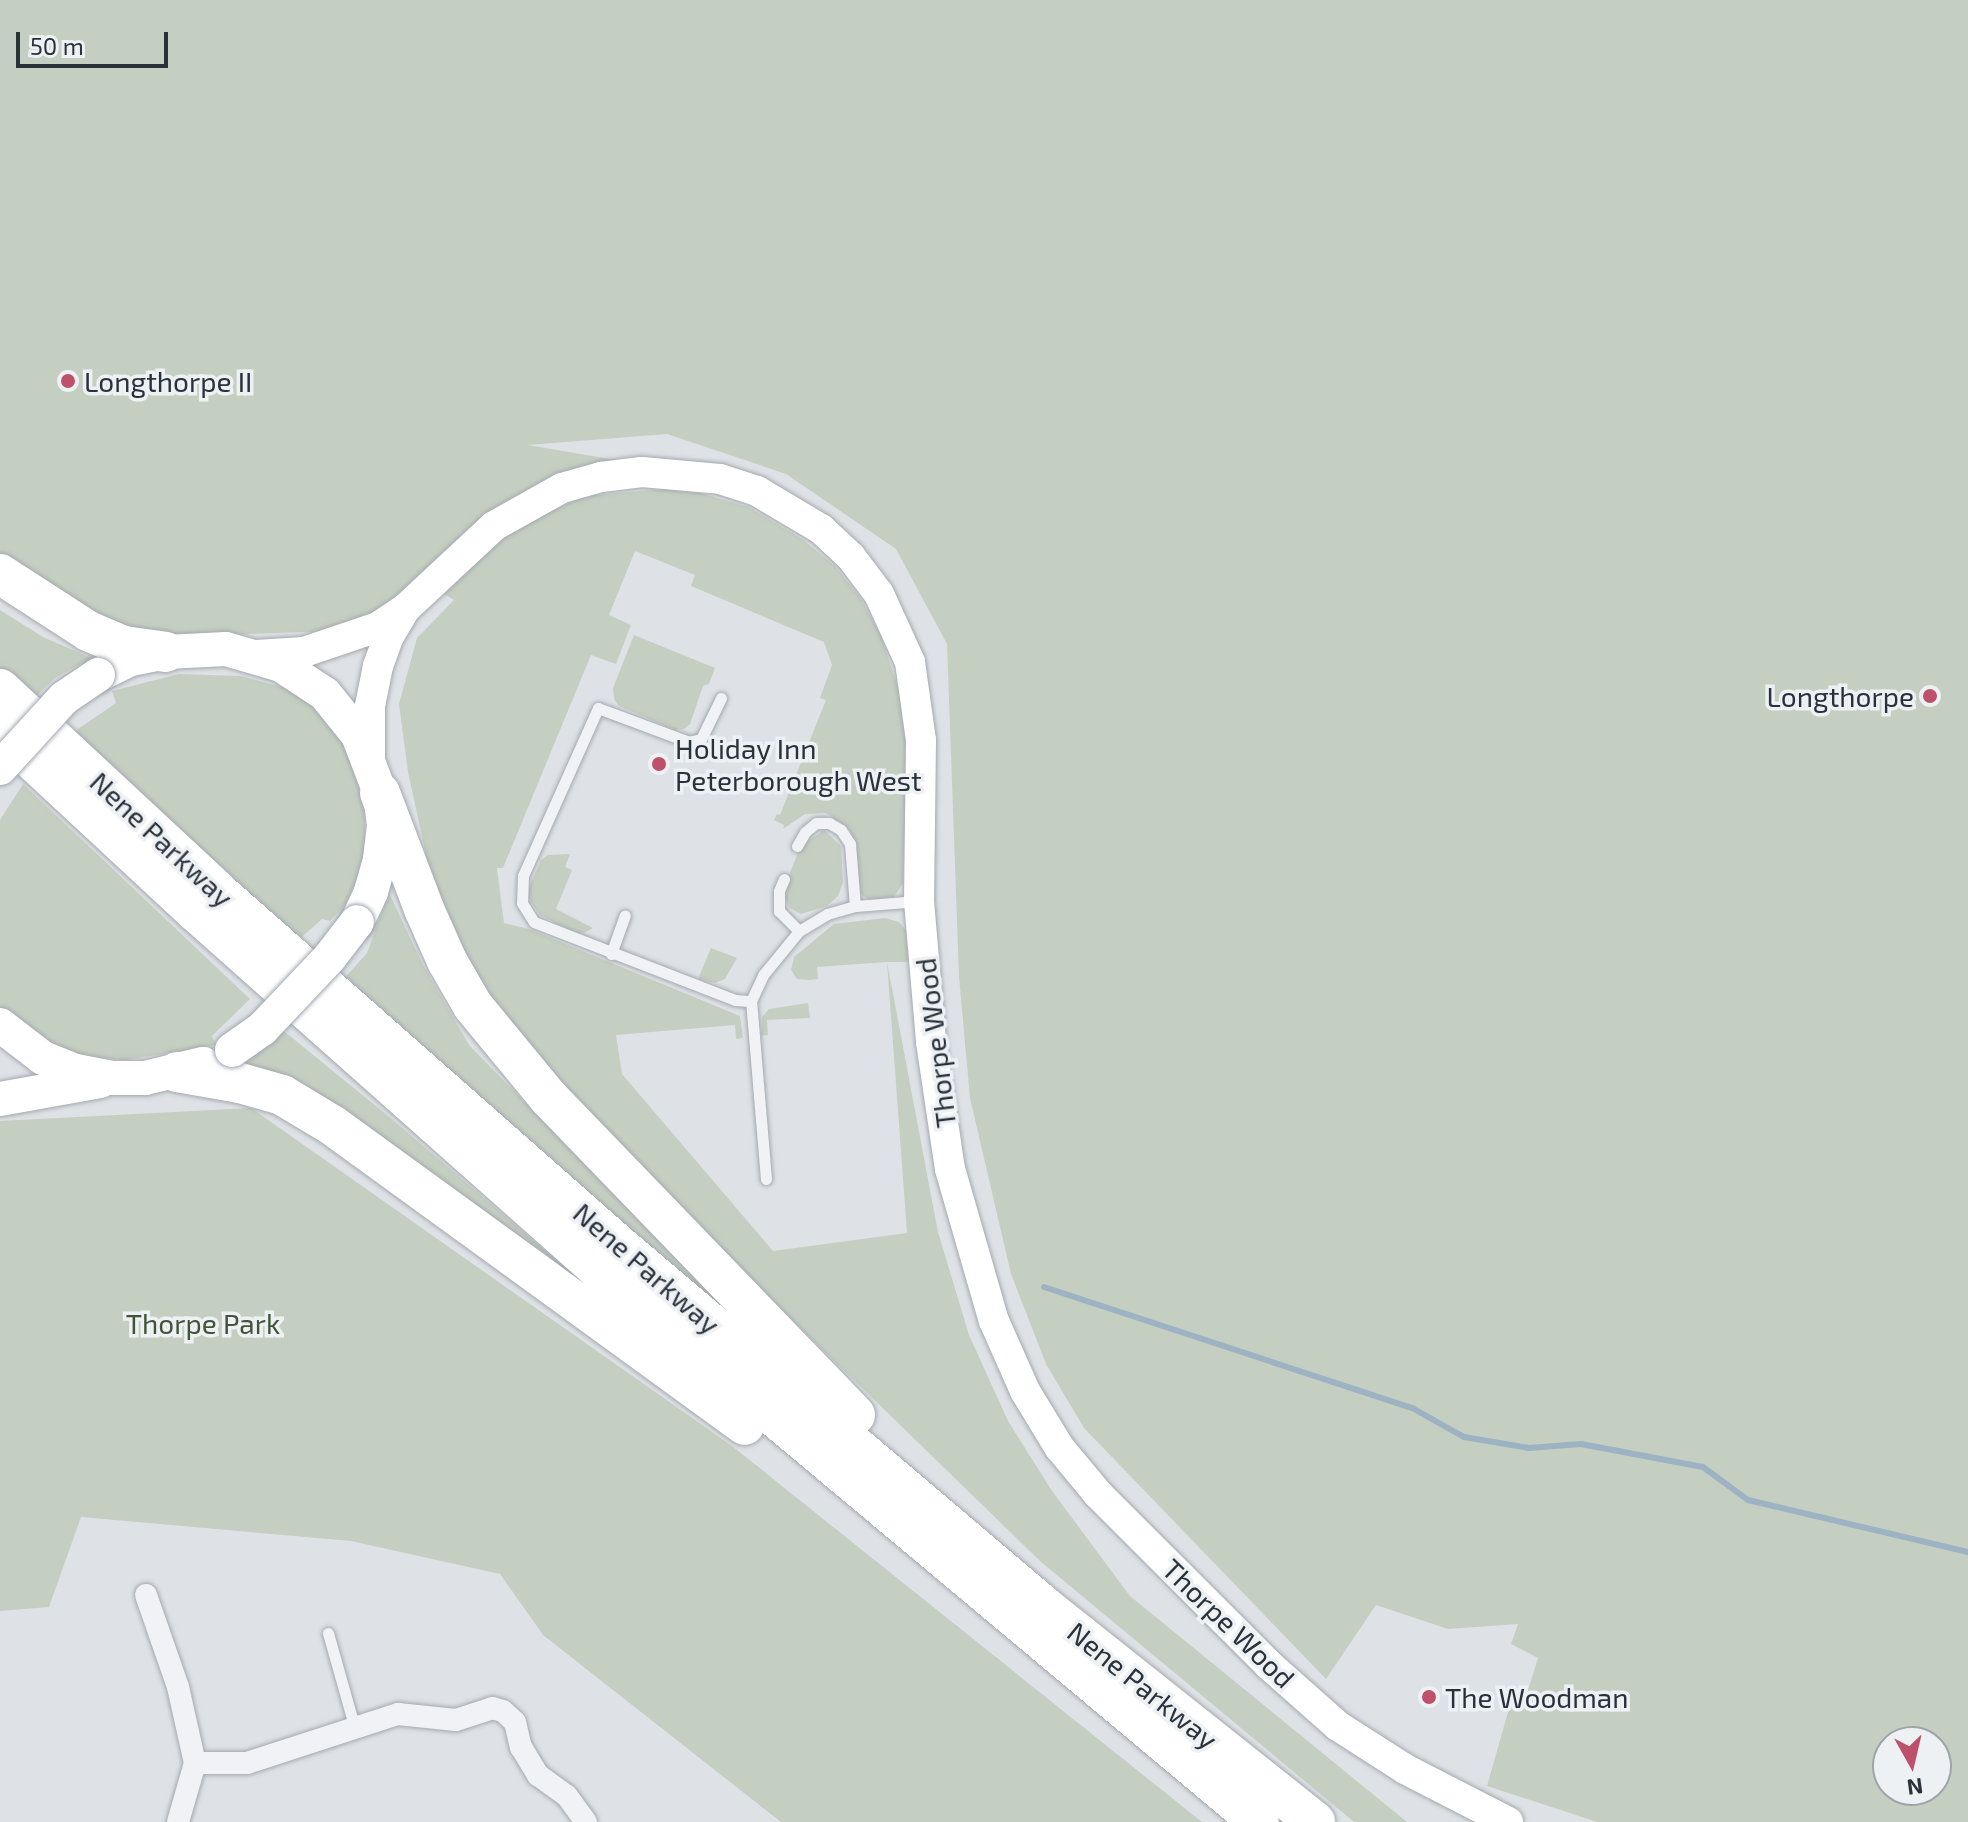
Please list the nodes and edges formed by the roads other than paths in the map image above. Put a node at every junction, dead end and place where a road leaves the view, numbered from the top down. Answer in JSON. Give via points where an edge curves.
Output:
{"nodes":[{"id":1,"x":0,"y":574,"type":"edge"},
{"id":2,"x":406,"y":608,"type":"junction"},
{"id":3,"x":166,"y":652,"type":"junction"},
{"id":4,"x":256,"y":655,"type":"junction"},
{"id":5,"x":0,"y":689,"type":"edge"},
{"id":6,"x":721,"y":698,"type":"dead end"},
{"id":7,"x":0,"y":730,"type":"edge"},
{"id":8,"x":0,"y":768,"type":"edge"},
{"id":9,"x":375,"y":776,"type":"junction"},
{"id":10,"x":797,"y":846,"type":"dead end"},
{"id":11,"x":784,"y":879,"type":"dead end"},
{"id":12,"x":919,"y":901,"type":"junction"},
{"id":13,"x":855,"y":906,"type":"junction"},
{"id":14,"x":625,"y":915,"type":"dead end"},
{"id":15,"x":799,"y":931,"type":"junction"},
{"id":16,"x":611,"y":954,"type":"junction"},
{"id":17,"x":751,"y":1001,"type":"junction"},
{"id":18,"x":0,"y":1025,"type":"edge"},
{"id":19,"x":177,"y":1072,"type":"junction"},
{"id":20,"x":112,"y":1078,"type":"junction"},
{"id":21,"x":0,"y":1099,"type":"edge"},
{"id":22,"x":766,"y":1179,"type":"dead end"},
{"id":23,"x":146,"y":1595,"type":"dead end"},
{"id":24,"x":1031,"y":1614,"type":"junction"},
{"id":25,"x":328,"y":1633,"type":"dead end"},
{"id":26,"x":355,"y":1730,"type":"junction"},
{"id":27,"x":195,"y":1763,"type":"junction"},
{"id":28,"x":178,"y":1822,"type":"edge"},
{"id":29,"x":586,"y":1822,"type":"edge"},
{"id":30,"x":1259,"y":1822,"type":"edge"},
{"id":31,"x":1315,"y":1822,"type":"edge"},
{"id":32,"x":1508,"y":1822,"type":"edge"}],
"edges":[{"from":1,"to":3,"type":"highway","via":[[88,631],[124,646]]},
{"from":2,"to":4,"type":"street","name":"Thorpe Wood","via":[[342,642],[304,652]]},
{"from":2,"to":9,"type":"street","name":"Thorpe Wood","via":[[389,636],[370,706]]},
{"from":2,"to":12,"type":"street","name":"Thorpe Wood","via":[[494,526],[562,488],[601,477],[667,472],[720,479],[792,509],[851,557],[879,594],[910,662],[921,740]]},
{"from":3,"to":4,"type":"main road","via":[[196,648]]},
{"from":3,"to":8,"type":"main road","bridge":true,"via":[[131,659],[64,698]]},
{"from":4,"to":9,"type":"main road","via":[[325,694],[343,713]]},
{"from":5,"to":24,"type":"highway","name":"Nene Parkway","via":[[217,891]]},
{"from":6,"to":16,"type":"lane","via":[[701,739],[689,742],[598,708],[523,876],[522,903],[534,922]]},
{"from":7,"to":24,"type":"highway","name":"Nene Parkway","via":[[599,1270]]},
{"from":9,"to":19,"type":"main road","bridge":true,"via":[[384,826],[380,860],[357,922],[262,1029],[232,1050]]},
{"from":9,"to":24,"type":"highway","via":[[429,922],[473,1006],[548,1097],[775,1334]]},
{"from":10,"to":13,"type":"lane","via":[[816,823],[841,830],[850,844]]},
{"from":11,"to":15,"type":"lane","via":[[779,911]]},
{"from":12,"to":13,"type":"lane"},
{"from":12,"to":32,"type":"street","name":"Thorpe Wood","via":[[931,1042],[950,1169],[994,1321],[1025,1391],[1059,1447],[1098,1494],[1269,1665],[1338,1726],[1405,1769]]},
{"from":13,"to":15,"type":"lane","via":[[827,914]]},
{"from":14,"to":16,"type":"lane"},
{"from":15,"to":17,"type":"lane","via":[[763,975]]},
{"from":16,"to":17,"type":"lane","via":[[735,1000]]},
{"from":17,"to":22,"type":"lane"},
{"from":18,"to":20,"type":"main road","via":[[43,1058]]},
{"from":19,"to":20,"type":"main road"},
{"from":19,"to":24,"type":"highway","via":[[282,1095],[332,1125]]},
{"from":20,"to":21,"type":"main road"},
{"from":23,"to":27,"type":"street","via":[[178,1687]]},
{"from":24,"to":30,"type":"highway","name":"Nene Parkway"},
{"from":24,"to":31,"type":"highway","name":"Nene Parkway"},
{"from":25,"to":26,"type":"lane"},
{"from":26,"to":27,"type":"street","via":[[247,1763]]},
{"from":26,"to":29,"type":"street","via":[[398,1714],[456,1720],[492,1708],[503,1711],[515,1722],[521,1747],[538,1775],[567,1796]]},
{"from":27,"to":28,"type":"street"}]}
